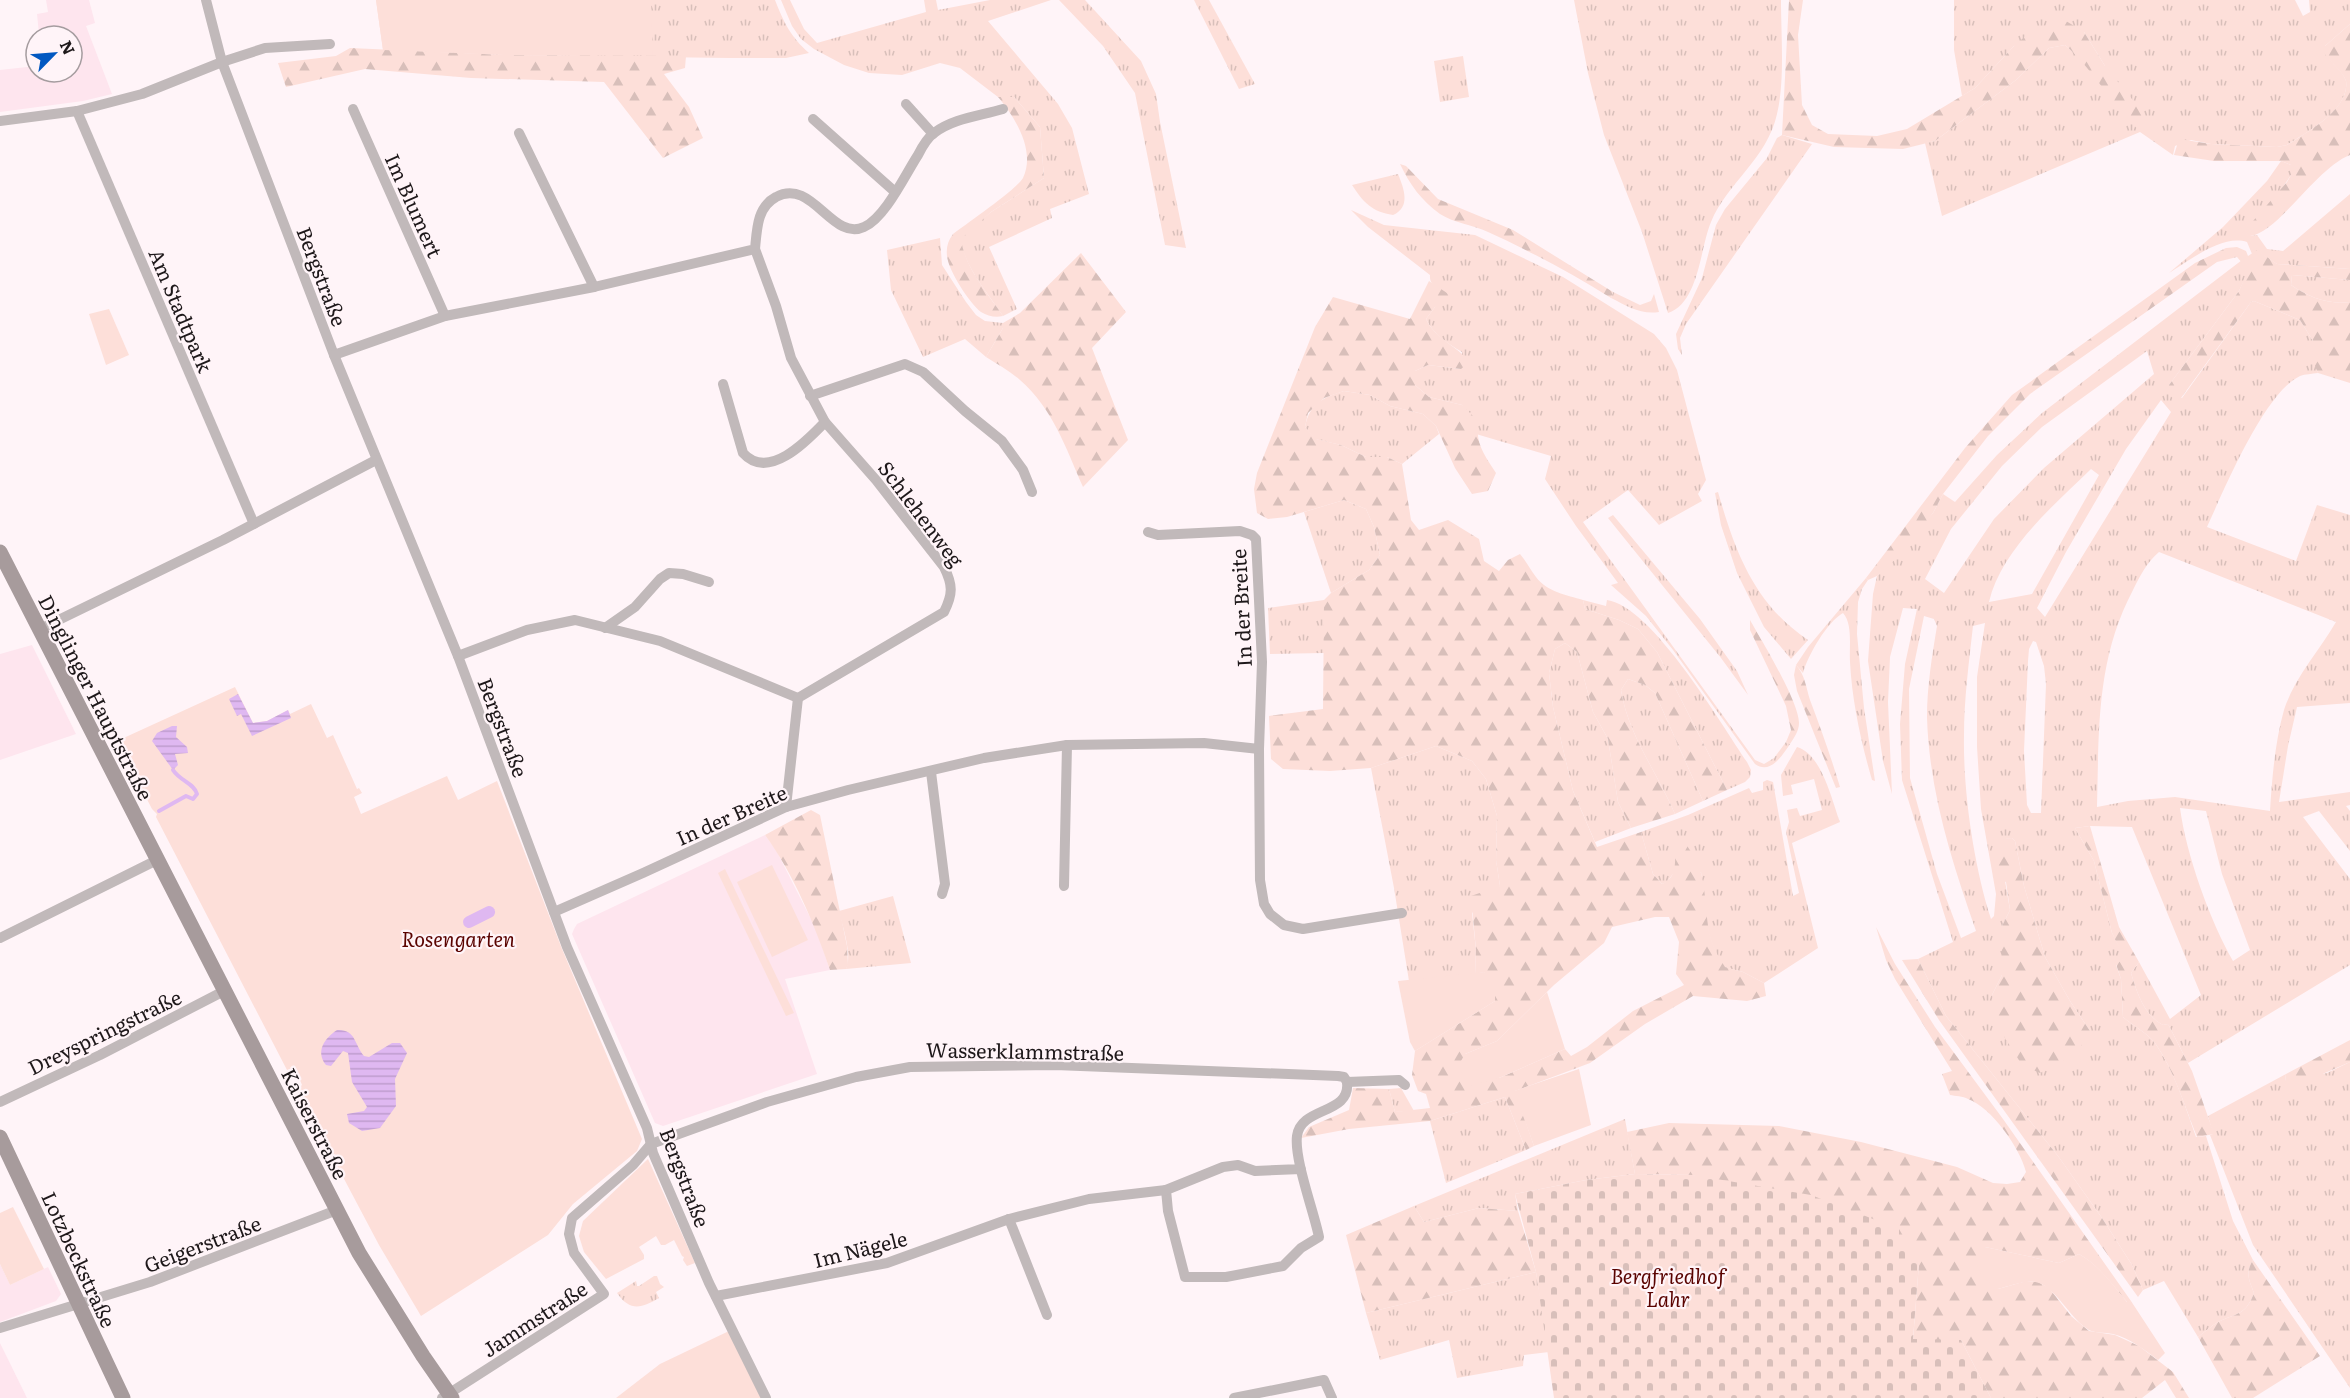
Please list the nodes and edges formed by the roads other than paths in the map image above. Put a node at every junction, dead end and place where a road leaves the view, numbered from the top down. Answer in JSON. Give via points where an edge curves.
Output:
{"nodes":[{"id":1,"x":206,"y":0,"type":"edge"},
{"id":2,"x":330,"y":44,"type":"dead end"},
{"id":3,"x":222,"y":62,"type":"junction"},
{"id":4,"x":906,"y":104,"type":"dead end"},
{"id":5,"x":353,"y":109,"type":"dead end"},
{"id":6,"x":1003,"y":109,"type":"dead end"},
{"id":7,"x":76,"y":111,"type":"junction"},
{"id":8,"x":813,"y":119,"type":"dead end"},
{"id":9,"x":0,"y":121,"type":"edge"},
{"id":10,"x":519,"y":133,"type":"dead end"},
{"id":11,"x":933,"y":134,"type":"junction"},
{"id":12,"x":894,"y":192,"type":"junction"},
{"id":13,"x":755,"y":249,"type":"junction"},
{"id":14,"x":594,"y":287,"type":"junction"},
{"id":15,"x":445,"y":316,"type":"junction"},
{"id":16,"x":334,"y":355,"type":"junction"},
{"id":17,"x":723,"y":384,"type":"dead end"},
{"id":18,"x":810,"y":396,"type":"junction"},
{"id":19,"x":825,"y":422,"type":"junction"},
{"id":20,"x":376,"y":460,"type":"junction"},
{"id":21,"x":1032,"y":492,"type":"dead end"},
{"id":22,"x":254,"y":524,"type":"junction"},
{"id":23,"x":1148,"y":532,"type":"dead end"},
{"id":24,"x":0,"y":552,"type":"edge"},
{"id":25,"x":709,"y":582,"type":"dead end"},
{"id":26,"x":605,"y":628,"type":"junction"},
{"id":27,"x":38,"y":630,"type":"junction"},
{"id":28,"x":458,"y":656,"type":"junction"},
{"id":29,"x":798,"y":698,"type":"junction"},
{"id":30,"x":1067,"y":745,"type":"junction"},
{"id":31,"x":1259,"y":749,"type":"junction"},
{"id":32,"x":931,"y":772,"type":"junction"},
{"id":33,"x":786,"y":807,"type":"junction"},
{"id":34,"x":157,"y":860,"type":"junction"},
{"id":35,"x":1064,"y":886,"type":"dead end"},
{"id":36,"x":942,"y":894,"type":"dead end"},
{"id":37,"x":554,"y":912,"type":"junction"},
{"id":38,"x":1402,"y":913,"type":"dead end"},
{"id":39,"x":0,"y":938,"type":"edge"},
{"id":40,"x":224,"y":991,"type":"junction"},
{"id":41,"x":1347,"y":1082,"type":"junction"},
{"id":42,"x":1405,"y":1085,"type":"dead end"},
{"id":43,"x":0,"y":1102,"type":"edge"},
{"id":44,"x":0,"y":1137,"type":"edge"},
{"id":45,"x":651,"y":1144,"type":"junction"},
{"id":46,"x":1301,"y":1169,"type":"junction"},
{"id":47,"x":1166,"y":1190,"type":"junction"},
{"id":48,"x":338,"y":1210,"type":"junction"},
{"id":49,"x":1008,"y":1219,"type":"junction"},
{"id":50,"x":716,"y":1296,"type":"junction"},
{"id":51,"x":78,"y":1305,"type":"junction"},
{"id":52,"x":1047,"y":1315,"type":"dead end"},
{"id":53,"x":0,"y":1328,"type":"edge"},
{"id":54,"x":448,"y":1396,"type":"edge"},
{"id":55,"x":123,"y":1398,"type":"edge"},
{"id":56,"x":766,"y":1398,"type":"edge"},
{"id":57,"x":1234,"y":1398,"type":"edge"},
{"id":58,"x":1332,"y":1398,"type":"edge"}],
"edges":[{"from":1,"to":3,"type":"street","name":"Bergstraße"},
{"from":2,"to":3,"type":"street","via":[[265,48]]},
{"from":3,"to":7,"type":"street","via":[[142,94]]},
{"from":3,"to":16,"type":"street","name":"Bergstraße"},
{"from":4,"to":11,"type":"street"},
{"from":5,"to":15,"type":"street","name":"Im Blumert"},
{"from":6,"to":11,"type":"street","via":[[955,121]]},
{"from":7,"to":9,"type":"street"},
{"from":7,"to":22,"type":"street","name":"Am Stadtpark"},
{"from":8,"to":12,"type":"street"},
{"from":10,"to":14,"type":"street"},
{"from":11,"to":12,"type":"street"},
{"from":12,"to":13,"type":"street","via":[[882,214],[856,230],[842,226],[802,196],[782,193],[766,202]]},
{"from":13,"to":14,"type":"street"},
{"from":13,"to":18,"type":"street","via":[[791,358]]},
{"from":14,"to":15,"type":"street"},
{"from":15,"to":16,"type":"street"},
{"from":16,"to":20,"type":"street","name":"Bergstraße"},
{"from":17,"to":19,"type":"street","via":[[743,453],[750,461],[763,464],[779,460]]},
{"from":18,"to":19,"type":"street","name":"Schlehenweg"},
{"from":18,"to":21,"type":"street","via":[[905,364],[922,372],[1002,441],[1023,470]]},
{"from":19,"to":29,"type":"street","name":"Schlehenweg","via":[[934,553],[952,583],[952,592],[944,612]]},
{"from":20,"to":22,"type":"street"},
{"from":20,"to":28,"type":"street","name":"Bergstraße"},
{"from":22,"to":27,"type":"street"},
{"from":23,"to":31,"type":"street","name":"In der Breite","via":[[1158,535],[1240,531],[1256,539],[1262,662]]},
{"from":24,"to":27,"type":"street","name":"Dinglinger Hauptstraße"},
{"from":25,"to":26,"type":"street","via":[[669,573],[635,607]]},
{"from":26,"to":28,"type":"street","via":[[575,620],[527,630]]},
{"from":26,"to":29,"type":"street","via":[[660,641]]},
{"from":27,"to":34,"type":"street","name":"Dinglinger Hauptstraße"},
{"from":28,"to":37,"type":"street","name":"Bergstraße"},
{"from":29,"to":33,"type":"street"},
{"from":30,"to":31,"type":"street","name":"In der Breite","via":[[1204,743]]},
{"from":30,"to":32,"type":"street","name":"In der Breite","via":[[984,758]]},
{"from":30,"to":35,"type":"street"},
{"from":31,"to":38,"type":"street","name":"In der Breite","via":[[1260,880],[1270,914],[1284,925],[1303,928]]},
{"from":32,"to":33,"type":"street","name":"In der Breite"},
{"from":32,"to":36,"type":"street","via":[[945,884]]},
{"from":33,"to":37,"type":"street","name":"In der Breite"},
{"from":34,"to":39,"type":"street"},
{"from":34,"to":40,"type":"street","name":"Kaiserstraße"},
{"from":37,"to":45,"type":"street","name":"Bergstraße"},
{"from":40,"to":43,"type":"street","name":"Dreyspringstraße"},
{"from":40,"to":48,"type":"street","name":"Kaiserstraße"},
{"from":41,"to":42,"type":"street","name":"Wasserklammstraße","via":[[1399,1080]]},
{"from":41,"to":45,"type":"street","name":"Wasserklammstraße","via":[[1338,1076],[1055,1065],[910,1067],[856,1077],[767,1102]]},
{"from":41,"to":46,"type":"street","via":[[1344,1098],[1301,1125],[1297,1137]]},
{"from":44,"to":51,"type":"street","name":"Lotzbeckstraße"},
{"from":45,"to":50,"type":"street","name":"Bergstraße"},
{"from":45,"to":54,"type":"street","name":"Jammstraße","via":[[573,1218],[569,1234],[574,1252],[604,1294]]},
{"from":46,"to":47,"type":"street","name":"Im Nägele","via":[[1255,1171],[1238,1165],[1223,1167]]},
{"from":46,"to":47,"type":"street","via":[[1319,1237],[1300,1248],[1283,1266],[1226,1277],[1185,1277]]},
{"from":47,"to":49,"type":"street","name":"Im Nägele","via":[[1089,1199]]},
{"from":48,"to":51,"type":"street","name":"Geigerstraße","via":[[150,1282]]},
{"from":48,"to":54,"type":"street","name":"Kaiserstraße","via":[[371,1272]]},
{"from":49,"to":50,"type":"street","name":"Im Nägele","via":[[887,1263]]},
{"from":49,"to":52,"type":"street"},
{"from":50,"to":56,"type":"street","name":"Bergstraße"},
{"from":51,"to":53,"type":"street","name":"Geigerstraße"},
{"from":51,"to":55,"type":"street","name":"Lotzbeckstraße"},
{"from":57,"to":58,"type":"street","via":[[1324,1380]]}]}
